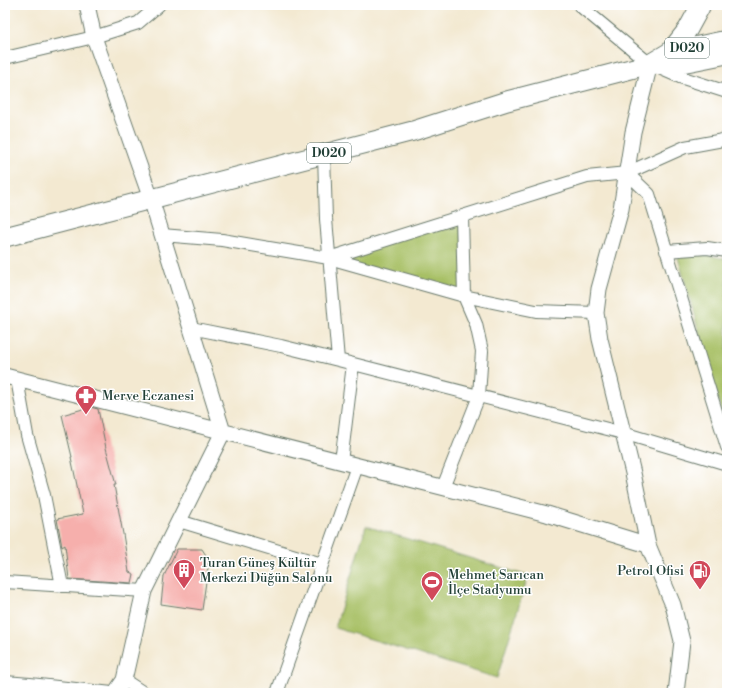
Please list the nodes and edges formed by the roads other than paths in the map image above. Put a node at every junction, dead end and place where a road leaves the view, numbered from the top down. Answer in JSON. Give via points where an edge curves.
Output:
{"nodes":[{"id":1,"x":87,"y":5,"type":"edge"},
{"id":2,"x":159,"y":5,"type":"edge"},
{"id":3,"x":579,"y":5,"type":"edge"},
{"id":4,"x":700,"y":5,"type":"edge"},
{"id":5,"x":94,"y":37,"type":"junction"},
{"id":6,"x":727,"y":40,"type":"edge"},
{"id":7,"x":670,"y":52,"type":"junction"},
{"id":8,"x":727,"y":54,"type":"edge"},
{"id":9,"x":5,"y":58,"type":"edge"},
{"id":10,"x":650,"y":64,"type":"junction"},
{"id":11,"x":727,"y":92,"type":"edge"},
{"id":12,"x":727,"y":141,"type":"edge"},
{"id":13,"x":324,"y":154,"type":"junction"},
{"id":14,"x":627,"y":173,"type":"junction"},
{"id":15,"x":151,"y":199,"type":"junction"},
{"id":16,"x":462,"y":216,"type":"junction"},
{"id":17,"x":162,"y":235,"type":"junction"},
{"id":18,"x":5,"y":237,"type":"edge"},
{"id":19,"x":727,"y":250,"type":"edge"},
{"id":20,"x":666,"y":251,"type":"junction"},
{"id":21,"x":329,"y":258,"type":"junction"},
{"id":22,"x":464,"y":296,"type":"junction"},
{"id":23,"x":596,"y":313,"type":"junction"},
{"id":24,"x":191,"y":328,"type":"junction"},
{"id":25,"x":338,"y":360,"type":"junction"},
{"id":26,"x":353,"y":364,"type":"junction"},
{"id":27,"x":11,"y":378,"type":"edge"},
{"id":28,"x":479,"y":396,"type":"junction"},
{"id":29,"x":223,"y":432,"type":"junction"},
{"id":30,"x":623,"y":433,"type":"junction"},
{"id":31,"x":727,"y":447,"type":"edge"},
{"id":32,"x":341,"y":462,"type":"junction"},
{"id":33,"x":727,"y":464,"type":"edge"},
{"id":34,"x":357,"y":466,"type":"junction"},
{"id":35,"x":443,"y":488,"type":"junction"},
{"id":36,"x":179,"y":521,"type":"junction"},
{"id":37,"x":648,"y":545,"type":"junction"},
{"id":38,"x":322,"y":564,"type":"junction"},
{"id":39,"x":6,"y":580,"type":"edge"},
{"id":40,"x":62,"y":586,"type":"junction"},
{"id":41,"x":144,"y":591,"type":"junction"},
{"id":42,"x":124,"y":680,"type":"junction"},
{"id":43,"x":5,"y":682,"type":"edge"},
{"id":44,"x":113,"y":693,"type":"edge"},
{"id":45,"x":144,"y":693,"type":"edge"},
{"id":46,"x":277,"y":693,"type":"edge"},
{"id":47,"x":676,"y":693,"type":"edge"}],
"edges":[{"from":1,"to":5,"type":"street"},
{"from":2,"to":5,"type":"street","via":[[138,23]]},
{"from":3,"to":10,"type":"street"},
{"from":4,"to":7,"type":"main road","via":[[688,29]]},
{"from":5,"to":9,"type":"street"},
{"from":5,"to":15,"type":"street"},
{"from":6,"to":7,"type":"main road","number":"D020"},
{"from":7,"to":10,"type":"main road","number":"D020"},
{"from":8,"to":10,"type":"main road","number":"D020","via":[[672,65]]},
{"from":10,"to":11,"type":"street"},
{"from":10,"to":13,"type":"main road","number":"D020","via":[[507,101],[412,131]]},
{"from":10,"to":14,"type":"street","via":[[633,132]]},
{"from":12,"to":14,"type":"street","via":[[685,147]]},
{"from":13,"to":15,"type":"main road","number":"D020"},
{"from":13,"to":21,"type":"street"},
{"from":14,"to":16,"type":"street","via":[[587,177]]},
{"from":14,"to":20,"type":"street","via":[[649,194]]},
{"from":14,"to":23,"type":"street","via":[[621,208],[599,289]]},
{"from":15,"to":17,"type":"street"},
{"from":15,"to":18,"type":"main road","number":"D020"},
{"from":16,"to":21,"type":"street"},
{"from":16,"to":22,"type":"street"},
{"from":17,"to":21,"type":"street","via":[[222,240]]},
{"from":17,"to":24,"type":"street"},
{"from":19,"to":20,"type":"street","via":[[707,248]]},
{"from":20,"to":31,"type":"street"},
{"from":21,"to":22,"type":"street"},
{"from":21,"to":25,"type":"street"},
{"from":22,"to":23,"type":"street","via":[[536,311]]},
{"from":22,"to":28,"type":"street","via":[[476,324],[482,351]]},
{"from":23,"to":30,"type":"street"},
{"from":24,"to":25,"type":"street"},
{"from":24,"to":29,"type":"street"},
{"from":25,"to":26,"type":"street"},
{"from":26,"to":28,"type":"street"},
{"from":26,"to":32,"type":"street"},
{"from":27,"to":29,"type":"street"},
{"from":27,"to":40,"type":"street","via":[[44,495]]},
{"from":28,"to":30,"type":"street"},
{"from":28,"to":35,"type":"street"},
{"from":29,"to":32,"type":"street"},
{"from":29,"to":36,"type":"street"},
{"from":30,"to":33,"type":"street"},
{"from":30,"to":37,"type":"street"},
{"from":32,"to":34,"type":"street"},
{"from":34,"to":35,"type":"street"},
{"from":34,"to":38,"type":"street"},
{"from":35,"to":37,"type":"street","via":[[548,514]]},
{"from":36,"to":38,"type":"street"},
{"from":36,"to":41,"type":"street"},
{"from":37,"to":47,"type":"street","via":[[673,605],[682,641]]},
{"from":38,"to":46,"type":"street"},
{"from":39,"to":40,"type":"street"},
{"from":40,"to":41,"type":"street"},
{"from":41,"to":42,"type":"street"},
{"from":42,"to":44,"type":"street"},
{"from":42,"to":45,"type":"street"},
{"from":43,"to":44,"type":"street"}]}
